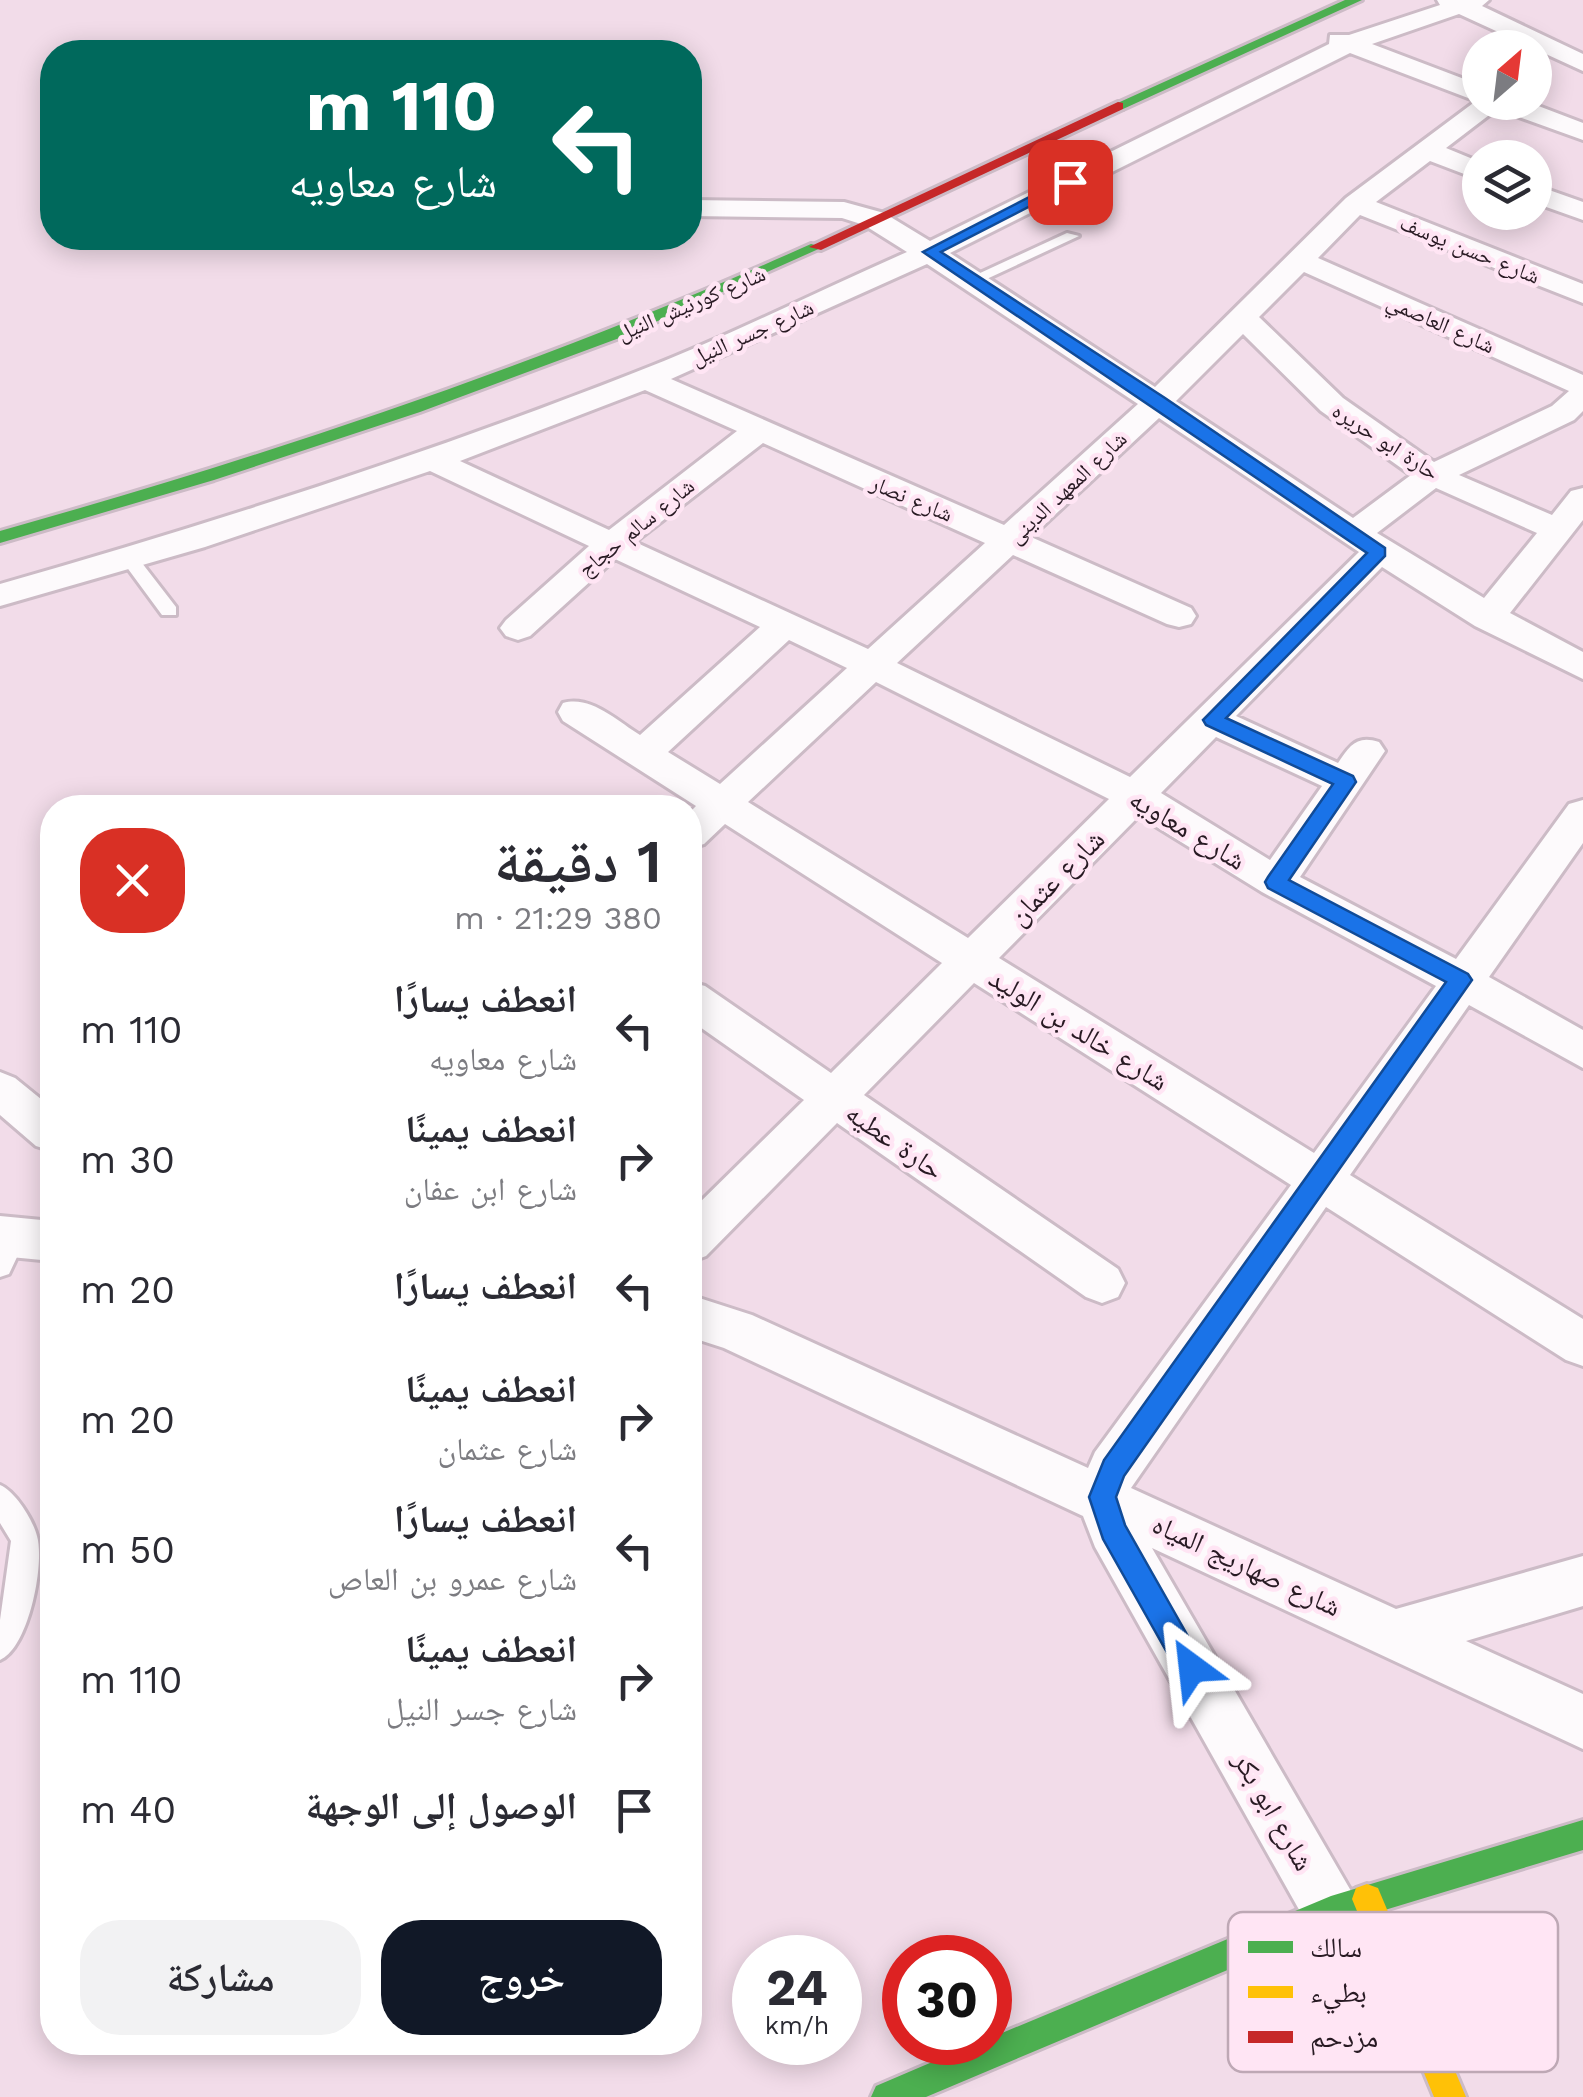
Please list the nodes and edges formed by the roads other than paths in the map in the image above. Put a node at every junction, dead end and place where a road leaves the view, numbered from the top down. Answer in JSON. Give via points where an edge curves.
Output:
{"nodes":[{"id":1,"x":1356,"y":0,"type":"edge"},
{"id":2,"x":1462,"y":2,"type":"edge"},
{"id":3,"x":1302,"y":24,"type":"junction"},
{"id":4,"x":1348,"y":44,"type":"junction"},
{"id":5,"x":1583,"y":65,"type":"edge"},
{"id":6,"x":1552,"y":78,"type":"edge"},
{"id":7,"x":1462,"y":87,"type":"edge"},
{"id":8,"x":1466,"y":120,"type":"edge"},
{"id":9,"x":1551,"y":120,"type":"edge"},
{"id":10,"x":1583,"y":132,"type":"edge"},
{"id":11,"x":1426,"y":150,"type":"junction"},
{"id":12,"x":1462,"y":165,"type":"edge"},
{"id":13,"x":908,"y":178,"type":"dead end"},
{"id":14,"x":1552,"y":200,"type":"edge"},
{"id":15,"x":1356,"y":204,"type":"junction"},
{"id":16,"x":702,"y":208,"type":"edge"},
{"id":17,"x":1583,"y":212,"type":"edge"},
{"id":18,"x":859,"y":214,"type":"junction"},
{"id":19,"x":1072,"y":236,"type":"dead end"},
{"id":20,"x":930,"y":252,"type":"junction"},
{"id":21,"x":1298,"y":259,"type":"junction"},
{"id":22,"x":973,"y":280,"type":"junction"},
{"id":23,"x":1583,"y":294,"type":"edge"},
{"id":24,"x":1244,"y":317,"type":"junction"},
{"id":25,"x":646,"y":379,"type":"junction"},
{"id":26,"x":1583,"y":386,"type":"edge"},
{"id":27,"x":1583,"y":395,"type":"edge"},
{"id":28,"x":1159,"y":401,"type":"junction"},
{"id":29,"x":348,"y":406,"type":"dead end"},
{"id":30,"x":758,"y":432,"type":"junction"},
{"id":31,"x":432,"y":460,"type":"junction"},
{"id":32,"x":1434,"y":474,"type":"junction"},
{"id":33,"x":1583,"y":498,"type":"edge"},
{"id":34,"x":1554,"y":529,"type":"junction"},
{"id":35,"x":0,"y":537,"type":"edge"},
{"id":36,"x":1011,"y":541,"type":"junction"},
{"id":37,"x":1366,"y":543,"type":"junction"},
{"id":38,"x":610,"y":544,"type":"junction"},
{"id":39,"x":128,"y":558,"type":"junction"},
{"id":40,"x":0,"y":594,"type":"edge"},
{"id":41,"x":169,"y":611,"type":"dead end"},
{"id":42,"x":1179,"y":616,"type":"dead end"},
{"id":43,"x":1486,"y":618,"type":"junction"},
{"id":44,"x":783,"y":626,"type":"junction"},
{"id":45,"x":518,"y":628,"type":"dead end"},
{"id":46,"x":871,"y":665,"type":"junction"},
{"id":47,"x":1583,"y":668,"type":"edge"},
{"id":48,"x":576,"y":712,"type":"dead end"},
{"id":49,"x":1212,"y":720,"type":"junction"},
{"id":50,"x":645,"y":752,"type":"junction"},
{"id":51,"x":1136,"y":796,"type":"junction"},
{"id":52,"x":726,"y":802,"type":"junction"},
{"id":53,"x":1583,"y":814,"type":"edge"},
{"id":54,"x":702,"y":823,"type":"edge"},
{"id":55,"x":1276,"y":882,"type":"junction"},
{"id":56,"x":972,"y":962,"type":"junction"},
{"id":57,"x":1460,"y":980,"type":"junction"},
{"id":58,"x":702,"y":1006,"type":"edge"},
{"id":59,"x":1583,"y":1051,"type":"edge"},
{"id":60,"x":0,"y":1090,"type":"edge"},
{"id":61,"x":834,"y":1100,"type":"junction"},
{"id":62,"x":40,"y":1124,"type":"edge"},
{"id":63,"x":1318,"y":1178,"type":"junction"},
{"id":64,"x":702,"y":1230,"type":"edge"},
{"id":65,"x":1102,"y":1283,"type":"dead end"},
{"id":66,"x":702,"y":1320,"type":"edge"},
{"id":67,"x":1583,"y":1345,"type":"edge"},
{"id":68,"x":1102,"y":1497,"type":"junction"},
{"id":69,"x":0,"y":1498,"type":"edge"},
{"id":70,"x":1583,"y":1581,"type":"edge"},
{"id":71,"x":1395,"y":1635,"type":"junction"},
{"id":72,"x":0,"y":1646,"type":"edge"},
{"id":73,"x":1583,"y":1722,"type":"edge"},
{"id":74,"x":1583,"y":1835,"type":"edge"},
{"id":75,"x":1349,"y":1905,"type":"junction"},
{"id":76,"x":1332,"y":1912,"type":"edge"},
{"id":77,"x":1353,"y":1912,"type":"edge"},
{"id":78,"x":1228,"y":1955,"type":"edge"},
{"id":79,"x":1437,"y":2072,"type":"edge"},
{"id":80,"x":1450,"y":2096,"type":"edge"},
{"id":81,"x":887,"y":2097,"type":"edge"}],
"edges":[{"from":1,"to":3,"type":"main road","name":"شارع كورنيش النيل"},
{"from":2,"to":4,"type":"street","name":"شارع جسر النيل"},
{"from":2,"to":5,"type":"street"},
{"from":3,"to":4,"type":"street"},
{"from":3,"to":18,"type":"main road","name":"شارع كورنيش النيل"},
{"from":4,"to":7,"type":"street"},
{"from":4,"to":20,"type":"street","name":"شارع جسر النيل"},
{"from":5,"to":6,"type":"street"},
{"from":8,"to":11,"type":"street","name":"شارع المعهد الدينى"},
{"from":9,"to":10,"type":"street"},
{"from":11,"to":12,"type":"street"},
{"from":11,"to":15,"type":"street","name":"شارع المعهد الدينى"},
{"from":13,"to":18,"type":"main road","name":"شارع كورنيش النيل"},
{"from":14,"to":17,"type":"street"},
{"from":15,"to":21,"type":"street","name":"شارع المعهد الدينى"},
{"from":15,"to":23,"type":"street","name":"شارع حسن يوسف"},
{"from":16,"to":18,"type":"street"},
{"from":18,"to":20,"type":"street"},
{"from":18,"to":29,"type":"main road","name":"شارع كورنيش النيل","via":[[512,353]]},
{"from":18,"to":35,"type":"main road","name":"شارع كورنيش النيل","via":[[682,310],[448,400]]},
{"from":19,"to":22,"type":"lane"},
{"from":20,"to":22,"type":"street"},
{"from":20,"to":25,"type":"street","name":"شارع جسر النيل"},
{"from":21,"to":24,"type":"street","name":"شارع المعهد الدينى"},
{"from":21,"to":26,"type":"street","name":"شارع العاصمي"},
{"from":22,"to":28,"type":"street"},
{"from":24,"to":28,"type":"street","name":"شارع المعهد الدينى"},
{"from":24,"to":32,"type":"street","name":"حارة ابو حريره","via":[[1322,399]]},
{"from":25,"to":30,"type":"street","name":"شارع نصار"},
{"from":25,"to":31,"type":"street","name":"شارع جسر النيل"},
{"from":27,"to":32,"type":"street","name":"شارع عثمان","via":[[1563,413]]},
{"from":28,"to":36,"type":"street","name":"شارع المعهد الدينى"},
{"from":28,"to":37,"type":"street"},
{"from":30,"to":36,"type":"street","name":"شارع نصار"},
{"from":30,"to":38,"type":"street","name":"شارع سالم حجاج"},
{"from":31,"to":38,"type":"street","name":"شارع معاويه"},
{"from":31,"to":39,"type":"street","name":"شارع جسر النيل"},
{"from":32,"to":34,"type":"street","name":"حارة ابو حريره"},
{"from":32,"to":37,"type":"street","name":"شارع عثمان"},
{"from":33,"to":34,"type":"street"},
{"from":34,"to":43,"type":"street"},
{"from":36,"to":42,"type":"street","name":"شارع نصار"},
{"from":36,"to":46,"type":"street","name":"شارع المعهد الدينى"},
{"from":37,"to":43,"type":"street"},
{"from":37,"to":49,"type":"street","name":"شارع عثمان"},
{"from":38,"to":44,"type":"street","name":"شارع معاويه"},
{"from":38,"to":45,"type":"street","name":"شارع سالم حجاج"},
{"from":39,"to":40,"type":"street","name":"شارع جسر النيل"},
{"from":39,"to":41,"type":"lane"},
{"from":43,"to":47,"type":"street"},
{"from":44,"to":46,"type":"street","name":"شارع معاويه"},
{"from":44,"to":50,"type":"street"},
{"from":46,"to":51,"type":"street","name":"شارع معاويه"},
{"from":46,"to":52,"type":"street","name":"شارع المعهد الدينى"},
{"from":48,"to":50,"type":"street","name":"شارع خالد بن الوليد"},
{"from":49,"to":51,"type":"street","name":"شارع عثمان"},
{"from":49,"to":55,"type":"street","via":[[1356,766]]},
{"from":50,"to":52,"type":"street","name":"شارع خالد بن الوليد"},
{"from":51,"to":55,"type":"street","name":"شارع معاويه"},
{"from":51,"to":56,"type":"street","name":"شارع عثمان"},
{"from":52,"to":54,"type":"street","name":"شارع المعهد الدينى"},
{"from":52,"to":56,"type":"street","name":"شارع خالد بن الوليد"},
{"from":53,"to":57,"type":"street"},
{"from":55,"to":57,"type":"street","name":"شارع معاويه"},
{"from":56,"to":61,"type":"street","name":"شارع عثمان"},
{"from":56,"to":63,"type":"street","name":"شارع خالد بن الوليد"},
{"from":57,"to":59,"type":"street","name":"شارع معاويه"},
{"from":57,"to":63,"type":"street"},
{"from":58,"to":61,"type":"street","name":"حارة عطيه"},
{"from":60,"to":62,"type":"street"},
{"from":61,"to":64,"type":"street","name":"شارع عثمان"},
{"from":61,"to":65,"type":"street","name":"حارة عطيه"},
{"from":63,"to":67,"type":"street","name":"شارع خالد بن الوليد"},
{"from":63,"to":68,"type":"street","via":[[1113,1469]]},
{"from":66,"to":68,"type":"street","name":"شارع صهاريج المياه"},
{"from":68,"to":71,"type":"street","name":"شارع صهاريج المياه"},
{"from":68,"to":75,"type":"street","name":"شارع ابو بكر","via":[[1113,1530]]},
{"from":69,"to":72,"type":"lane","via":[[25,1540],[18,1618]]},
{"from":70,"to":71,"type":"street"},
{"from":71,"to":73,"type":"street","name":"شارع صهاريج المياه"},
{"from":74,"to":75,"type":"main road"},
{"from":75,"to":76,"type":"main road"},
{"from":75,"to":77,"type":"main road"},
{"from":78,"to":81,"type":"main road"},
{"from":79,"to":80,"type":"main road"}]}
